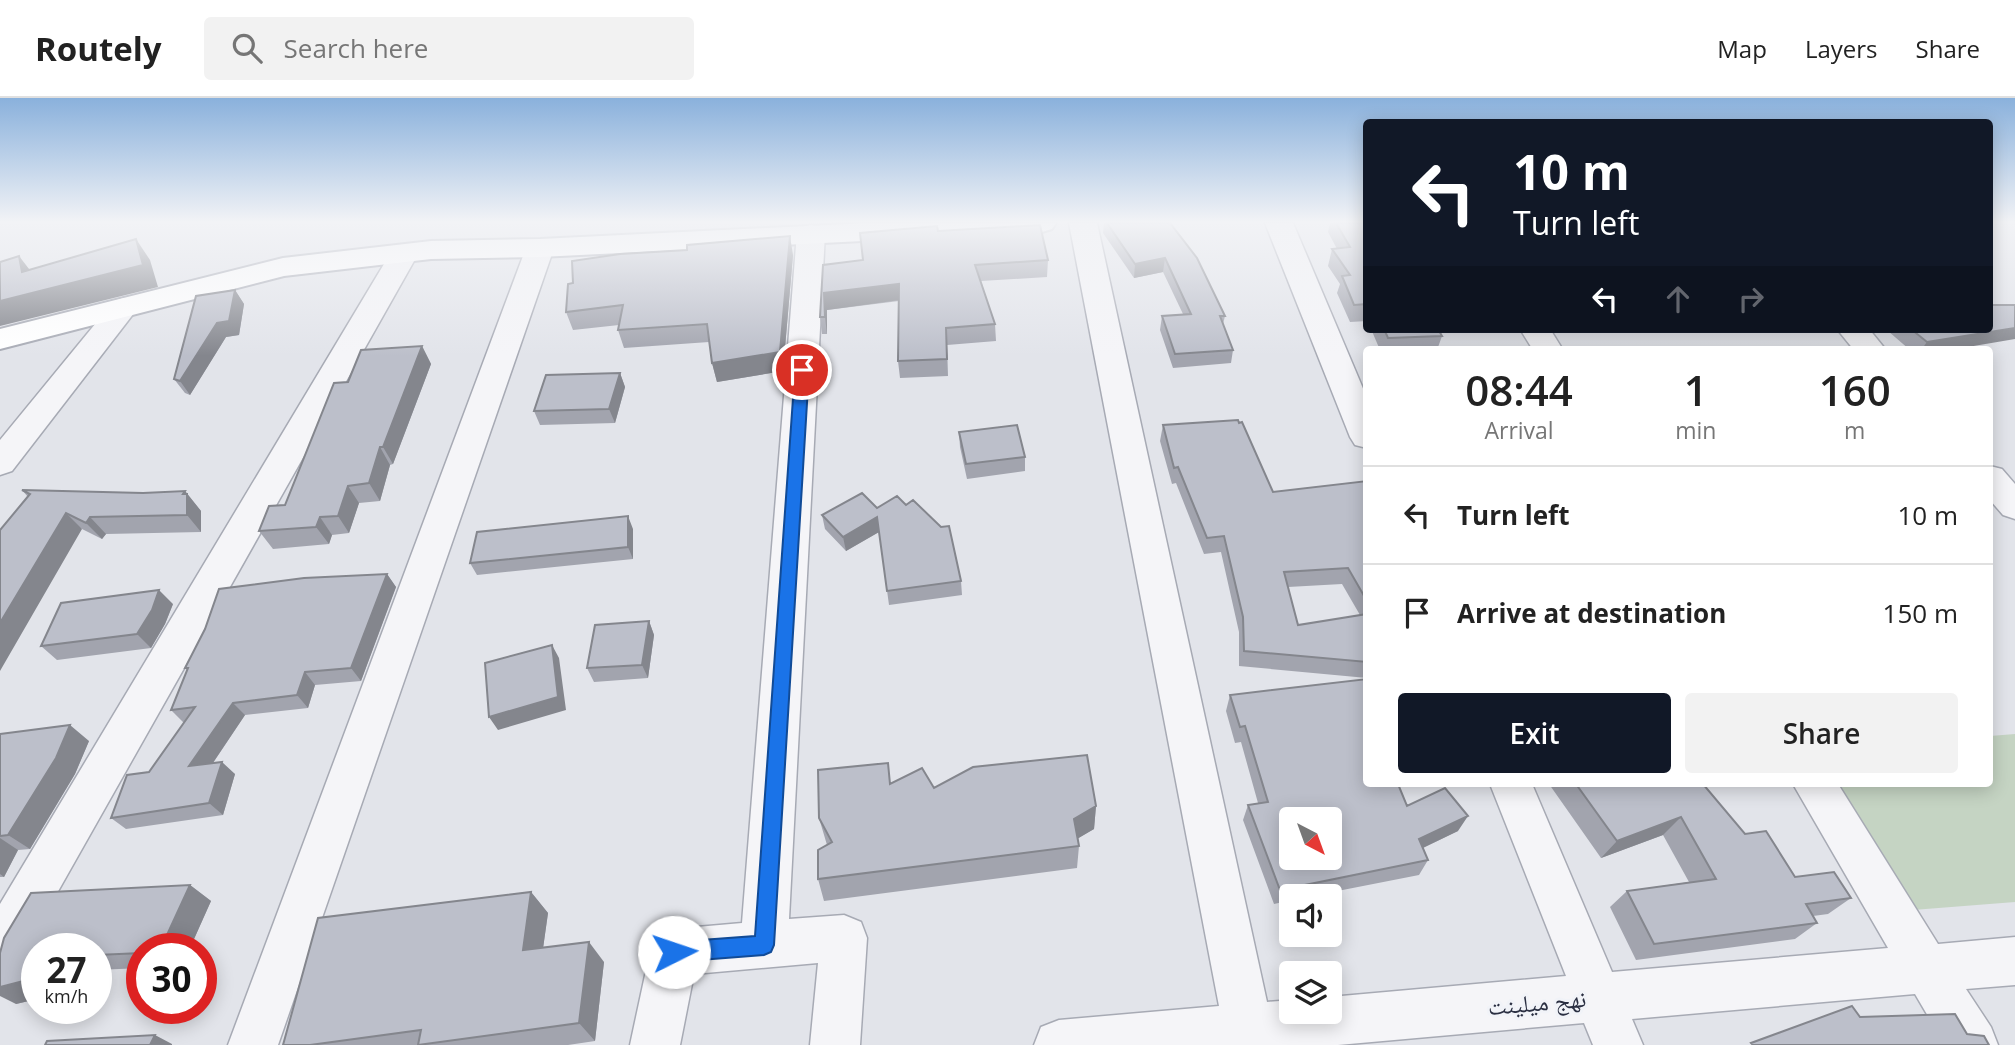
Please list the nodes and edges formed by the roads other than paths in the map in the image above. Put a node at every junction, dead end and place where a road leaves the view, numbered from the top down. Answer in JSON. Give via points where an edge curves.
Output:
{"nodes":[{"id":1,"x":282,"y":267,"type":"edge"},
{"id":2,"x":396,"y":267,"type":"edge"},
{"id":3,"x":533,"y":267,"type":"edge"},
{"id":4,"x":809,"y":267,"type":"edge"},
{"id":5,"x":1092,"y":267,"type":"edge"},
{"id":6,"x":1297,"y":267,"type":"edge"},
{"id":7,"x":124,"y":307,"type":"junction"},
{"id":8,"x":1856,"y":333,"type":"edge"},
{"id":9,"x":0,"y":339,"type":"edge"},
{"id":10,"x":1867,"y":346,"type":"edge"},
{"id":11,"x":1363,"y":427,"type":"edge"},
{"id":12,"x":0,"y":463,"type":"edge"},
{"id":13,"x":1993,"y":481,"type":"edge"},
{"id":14,"x":2015,"y":506,"type":"edge"},
{"id":15,"x":1512,"y":787,"type":"edge"},
{"id":16,"x":1816,"y":787,"type":"edge"},
{"id":17,"x":764,"y":945,"type":"junction"},
{"id":18,"x":0,"y":948,"type":"edge"},
{"id":19,"x":2015,"y":961,"type":"edge"},
{"id":20,"x":1927,"y":969,"type":"junction"},
{"id":21,"x":1600,"y":997,"type":"junction"},
{"id":22,"x":1249,"y":1037,"type":"edge"},
{"id":23,"x":253,"y":1045,"type":"edge"},
{"id":24,"x":655,"y":1045,"type":"edge"},
{"id":25,"x":835,"y":1045,"type":"edge"},
{"id":26,"x":1059,"y":1045,"type":"edge"},
{"id":27,"x":1618,"y":1045,"type":"edge"},
{"id":28,"x":1973,"y":1045,"type":"edge"}],
"edges":[{"from":1,"to":7,"type":"main road"},
{"from":2,"to":18,"type":"street"},
{"from":3,"to":23,"type":"street"},
{"from":4,"to":17,"type":"street"},
{"from":5,"to":22,"type":"street"},
{"from":6,"to":11,"type":"street"},
{"from":7,"to":9,"type":"main road"},
{"from":7,"to":12,"type":"street"},
{"from":8,"to":10,"type":"street"},
{"from":13,"to":14,"type":"street"},
{"from":15,"to":21,"type":"street"},
{"from":16,"to":20,"type":"street"},
{"from":17,"to":24,"type":"street","via":[[674,952]]},
{"from":17,"to":25,"type":"street","via":[[844,938]]},
{"from":19,"to":20,"type":"street","name":"نهج ميلينت"},
{"from":20,"to":21,"type":"street","name":"نهج ميلينت"},
{"from":20,"to":28,"type":"street"},
{"from":21,"to":22,"type":"street","name":"نهج ميلينت"},
{"from":21,"to":27,"type":"street"},
{"from":22,"to":26,"type":"street","name":"نهج ميلينت"}]}
